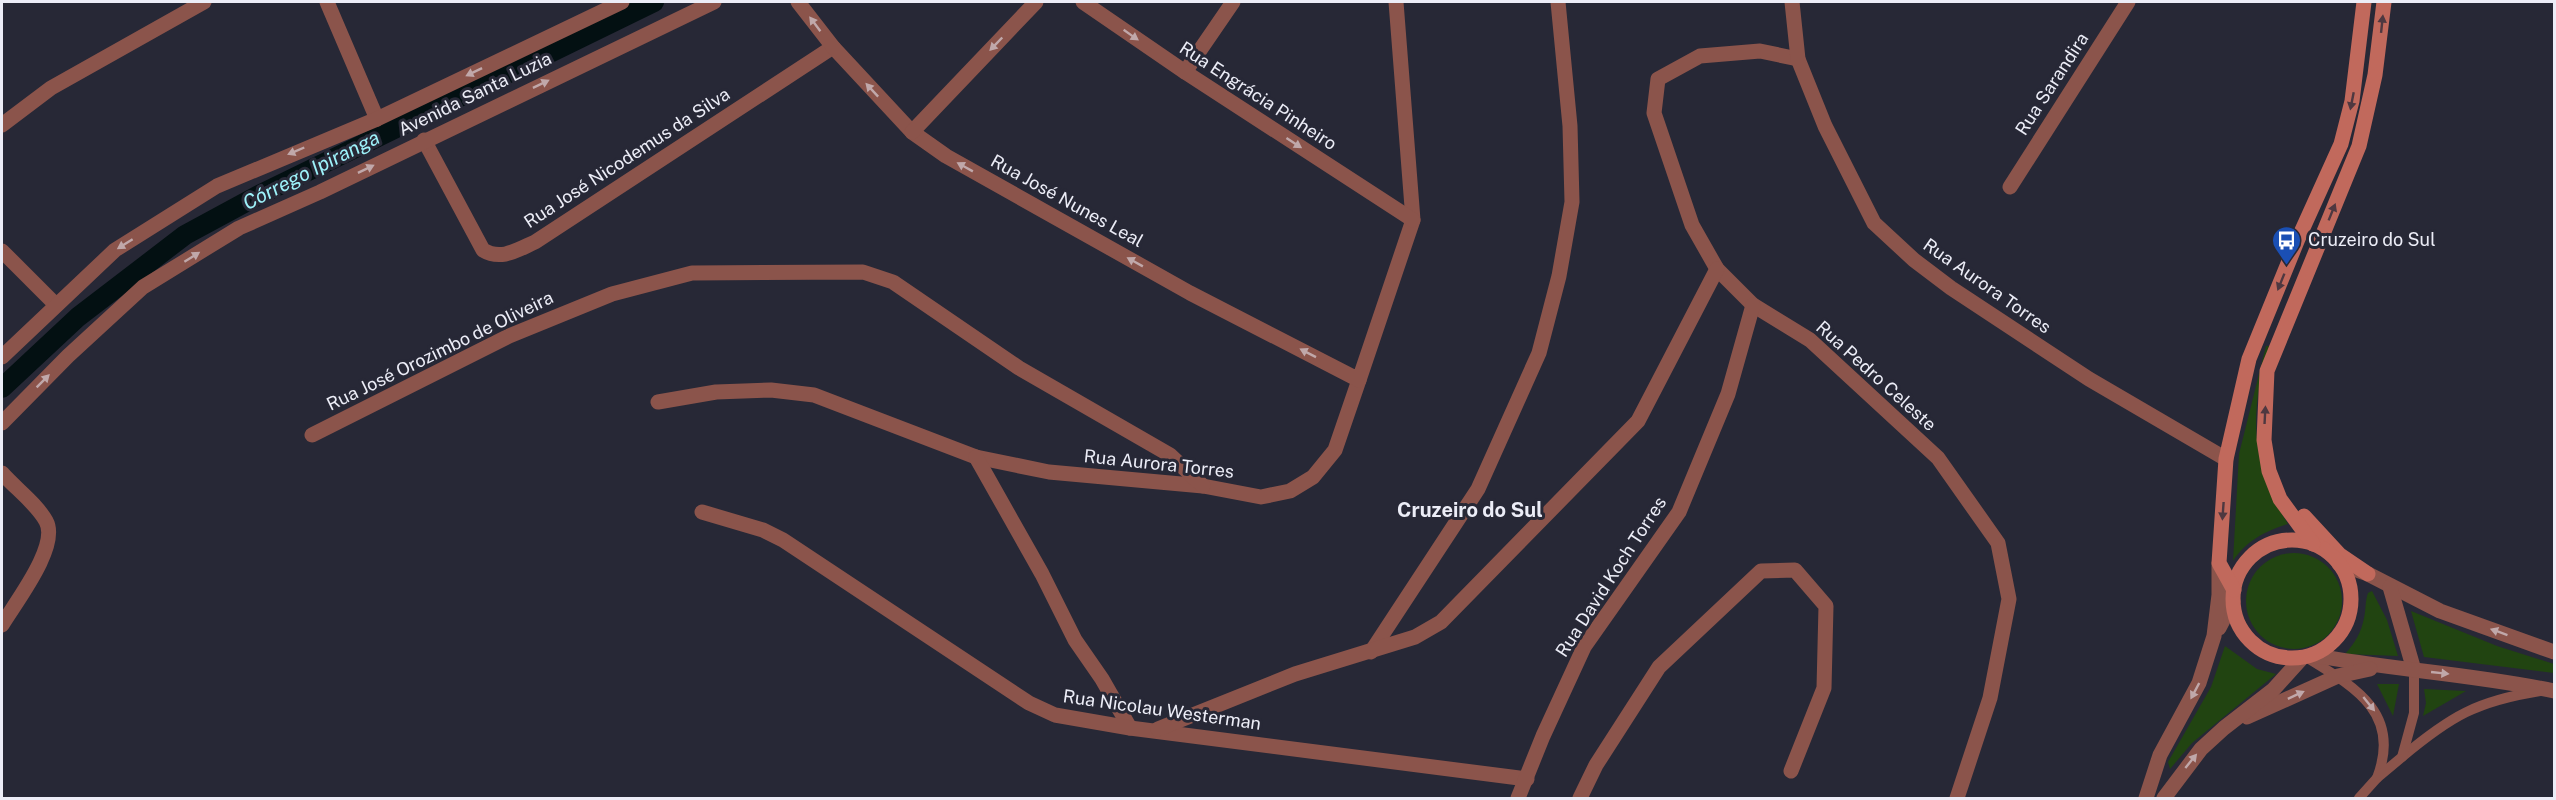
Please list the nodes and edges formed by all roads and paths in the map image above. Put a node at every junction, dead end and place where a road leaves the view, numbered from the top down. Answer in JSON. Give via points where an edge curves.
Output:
{"nodes":[{"id":1,"x":204,"y":2,"type":"edge"},
{"id":2,"x":327,"y":2,"type":"edge"},
{"id":3,"x":622,"y":2,"type":"edge"},
{"id":4,"x":714,"y":2,"type":"edge"},
{"id":5,"x":798,"y":2,"type":"edge"},
{"id":6,"x":1036,"y":2,"type":"edge"},
{"id":7,"x":1083,"y":2,"type":"edge"},
{"id":8,"x":1233,"y":2,"type":"edge"},
{"id":9,"x":1396,"y":2,"type":"edge"},
{"id":10,"x":1558,"y":2,"type":"edge"},
{"id":11,"x":1792,"y":2,"type":"edge"},
{"id":12,"x":2128,"y":2,"type":"edge"},
{"id":13,"x":2364,"y":2,"type":"edge"},
{"id":14,"x":2384,"y":2,"type":"edge"},
{"id":15,"x":833,"y":47,"type":"junction"},
{"id":16,"x":1798,"y":59,"type":"junction"},
{"id":17,"x":1185,"y":72,"type":"junction"},
{"id":18,"x":377,"y":119,"type":"junction"},
{"id":19,"x":2,"y":125,"type":"edge"},
{"id":20,"x":912,"y":132,"type":"junction"},
{"id":21,"x":424,"y":140,"type":"junction"},
{"id":22,"x":2010,"y":187,"type":"dead end"},
{"id":23,"x":1413,"y":220,"type":"junction"},
{"id":24,"x":2,"y":251,"type":"edge"},
{"id":25,"x":1717,"y":269,"type":"junction"},
{"id":26,"x":56,"y":304,"type":"junction"},
{"id":27,"x":1753,"y":305,"type":"junction"},
{"id":28,"x":2,"y":357,"type":"edge"},
{"id":29,"x":1359,"y":380,"type":"junction"},
{"id":30,"x":658,"y":402,"type":"dead end"},
{"id":31,"x":2,"y":423,"type":"edge"},
{"id":32,"x":312,"y":435,"type":"dead end"},
{"id":33,"x":2264,"y":440,"type":"junction"},
{"id":34,"x":976,"y":457,"type":"junction"},
{"id":35,"x":2226,"y":459,"type":"junction"},
{"id":36,"x":2,"y":473,"type":"edge"},
{"id":37,"x":1203,"y":486,"type":"junction"},
{"id":38,"x":702,"y":512,"type":"dead end"},
{"id":39,"x":2313,"y":544,"type":"junction"},
{"id":40,"x":2220,"y":563,"type":"junction"},
{"id":41,"x":2339,"y":564,"type":"junction"},
{"id":42,"x":2368,"y":574,"type":"junction"},
{"id":43,"x":2390,"y":586,"type":"junction"},
{"id":44,"x":2233,"y":596,"type":"junction"},
{"id":45,"x":2,"y":625,"type":"edge"},
{"id":46,"x":2214,"y":636,"type":"junction"},
{"id":47,"x":1371,"y":652,"type":"junction"},
{"id":48,"x":2554,"y":652,"type":"edge"},
{"id":49,"x":2307,"y":657,"type":"junction"},
{"id":50,"x":2382,"y":666,"type":"junction"},
{"id":51,"x":2414,"y":670,"type":"junction"},
{"id":52,"x":2338,"y":676,"type":"junction"},
{"id":53,"x":2551,"y":690,"type":"edge"},
{"id":54,"x":1130,"y":728,"type":"junction"},
{"id":55,"x":2224,"y":728,"type":"junction"},
{"id":56,"x":1155,"y":730,"type":"junction"},
{"id":57,"x":2402,"y":757,"type":"junction"},
{"id":58,"x":1791,"y":771,"type":"dead end"},
{"id":59,"x":2377,"y":778,"type":"junction"},
{"id":60,"x":1527,"y":779,"type":"junction"},
{"id":61,"x":1518,"y":798,"type":"edge"},
{"id":62,"x":1580,"y":798,"type":"edge"},
{"id":63,"x":1957,"y":798,"type":"edge"},
{"id":64,"x":2146,"y":798,"type":"edge"},
{"id":65,"x":2164,"y":798,"type":"edge"},
{"id":66,"x":2359,"y":798,"type":"edge"}],
"edges":[{"from":1,"to":19,"type":"street","via":[[51,88]]},
{"from":2,"to":18,"type":"street"},
{"from":3,"to":18,"type":"street","name":"Avenida Santa Luzia","one_way":true},
{"from":21,"to":4,"type":"street","name":"Avenida Santa Luzia","one_way":true},
{"from":15,"to":5,"type":"street","name":"Rua José Nunes Leal","one_way":true},
{"from":6,"to":20,"type":"street","one_way":true},
{"from":7,"to":17,"type":"street","name":"Rua Engrácia Pinheiro","one_way":true},
{"from":8,"to":17,"type":"street"},
{"from":9,"to":23,"type":"street","name":"Rua Aurora Torres"},
{"from":10,"to":47,"type":"street","via":[[1570,126],[1572,202],[1559,276],[1539,353],[1478,489]]},
{"from":11,"to":16,"type":"street","name":"Rua Aurora Torres"},
{"from":12,"to":22,"type":"street","name":"Rua Sarandira"},
{"from":13,"to":35,"type":"main road","one_way":true,"via":[[2352,101],[2341,144],[2250,358]]},
{"from":33,"to":14,"type":"main road","one_way":true,"via":[[2267,371],[2359,146],[2375,75]]},
{"from":20,"to":15,"type":"street","name":"Rua José Nunes Leal","one_way":true},
{"from":15,"to":21,"type":"street","name":"Rua José Nicodemus da Silva","via":[[536,242],[501,256],[483,250]]},
{"from":16,"to":25,"type":"street","name":"Rua Pedro Celeste","via":[[1760,51],[1700,56],[1659,79],[1654,113],[1692,225]]},
{"from":16,"to":35,"type":"street","name":"Rua Aurora Torres","via":[[1825,126],[1874,223],[1951,288],[2089,378]]},
{"from":17,"to":23,"type":"street","name":"Rua Engrácia Pinheiro","one_way":true},
{"from":18,"to":26,"type":"street","name":"Avenida Santa Luzia","one_way":true,"via":[[217,186],[116,250]]},
{"from":29,"to":20,"type":"street","name":"Rua José Nunes Leal","one_way":true,"via":[[1190,293],[946,156]]},
{"from":31,"to":21,"type":"street","name":"Avenida Santa Luzia","one_way":true,"via":[[143,287],[239,228]]},
{"from":23,"to":29,"type":"street","name":"Rua Aurora Torres"},
{"from":24,"to":26,"type":"street"},
{"from":25,"to":27,"type":"street","name":"Rua Pedro Celeste"},
{"from":25,"to":47,"type":"street","via":[[1638,421],[1441,622],[1415,637]]},
{"from":26,"to":28,"type":"street","name":"Avenida Santa Luzia"},
{"from":27,"to":60,"type":"street","name":"Rua David Koch Torres","via":[[1728,394],[1679,512],[1584,647]]},
{"from":27,"to":63,"type":"street","name":"Rua Pedro Celeste","via":[[1810,340],[1938,458],[1998,543],[2009,599],[1990,698]]},
{"from":29,"to":37,"type":"street","name":"Rua Aurora Torres","via":[[1335,450],[1313,477],[1290,491],[1261,497]]},
{"from":30,"to":34,"type":"street","name":"Rua Aurora Torres","via":[[716,392],[771,390],[814,395]]},
{"from":32,"to":37,"type":"street","name":"Rua José Orozimbo de Oliveira","via":[[509,336],[612,294],[692,273],[863,272],[893,282],[1019,368],[1170,455]]},
{"from":33,"to":39,"type":"main road","via":[[2269,471],[2280,499]]},
{"from":33,"to":42,"type":"main road","via":[[2301,513],[2340,555]]},
{"from":34,"to":37,"type":"street","name":"Rua Aurora Torres","via":[[1049,472]]},
{"from":34,"to":54,"type":"street","via":[[1075,640]]},
{"from":35,"to":40,"type":"main road","one_way":true},
{"from":36,"to":45,"type":"street","via":[[47,522],[50,539],[35,573]]},
{"from":38,"to":54,"type":"street","name":"Rua Nicolau Westerman","via":[[783,540],[1029,703],[1055,715]]},
{"from":39,"to":41,"type":"main road"},
{"from":39,"to":44,"type":"main road","via":[[2294,540],[2276,542],[2259,550],[2236,578]]},
{"from":40,"to":44,"type":"main road"},
{"from":40,"to":46,"type":"street"},
{"from":41,"to":42,"type":"street"},
{"from":41,"to":49,"type":"main road","via":[[2349,589],[2348,616],[2341,633],[2328,646]]},
{"from":42,"to":43,"type":"street"},
{"from":48,"to":43,"type":"street","one_way":true,"via":[[2440,611]]},
{"from":43,"to":51,"type":"street"},
{"from":44,"to":46,"type":"street"},
{"from":44,"to":49,"type":"main road","via":[[2236,618],[2256,646],[2278,657]]},
{"from":46,"to":64,"type":"street","one_way":true,"via":[[2199,683],[2160,755]]},
{"from":47,"to":56,"type":"street","via":[[1295,674]]},
{"from":49,"to":50,"type":"street"},
{"from":49,"to":52,"type":"lane"},
{"from":49,"to":55,"type":"street"},
{"from":50,"to":51,"type":"street"},
{"from":50,"to":52,"type":"street"},
{"from":51,"to":53,"type":"street","one_way":true},
{"from":51,"to":57,"type":"lane","via":[[2414,714]]},
{"from":55,"to":52,"type":"street","one_way":true},
{"from":52,"to":59,"type":"lane","one_way":true,"via":[[2365,699],[2379,718],[2385,750]]},
{"from":53,"to":57,"type":"lane","via":[[2475,706],[2439,727]]},
{"from":54,"to":56,"type":"street","name":"Rua Nicolau Westerman"},
{"from":65,"to":55,"type":"street","one_way":true,"via":[[2201,749]]},
{"from":56,"to":60,"type":"street","name":"Rua Nicolau Westerman"},
{"from":57,"to":59,"type":"lane"},
{"from":58,"to":62,"type":"street","via":[[1824,688],[1826,606],[1795,570],[1761,571],[1659,667],[1596,765]]},
{"from":59,"to":66,"type":"lane"},
{"from":60,"to":61,"type":"street","name":"Rua David Koch Torres"}]}
